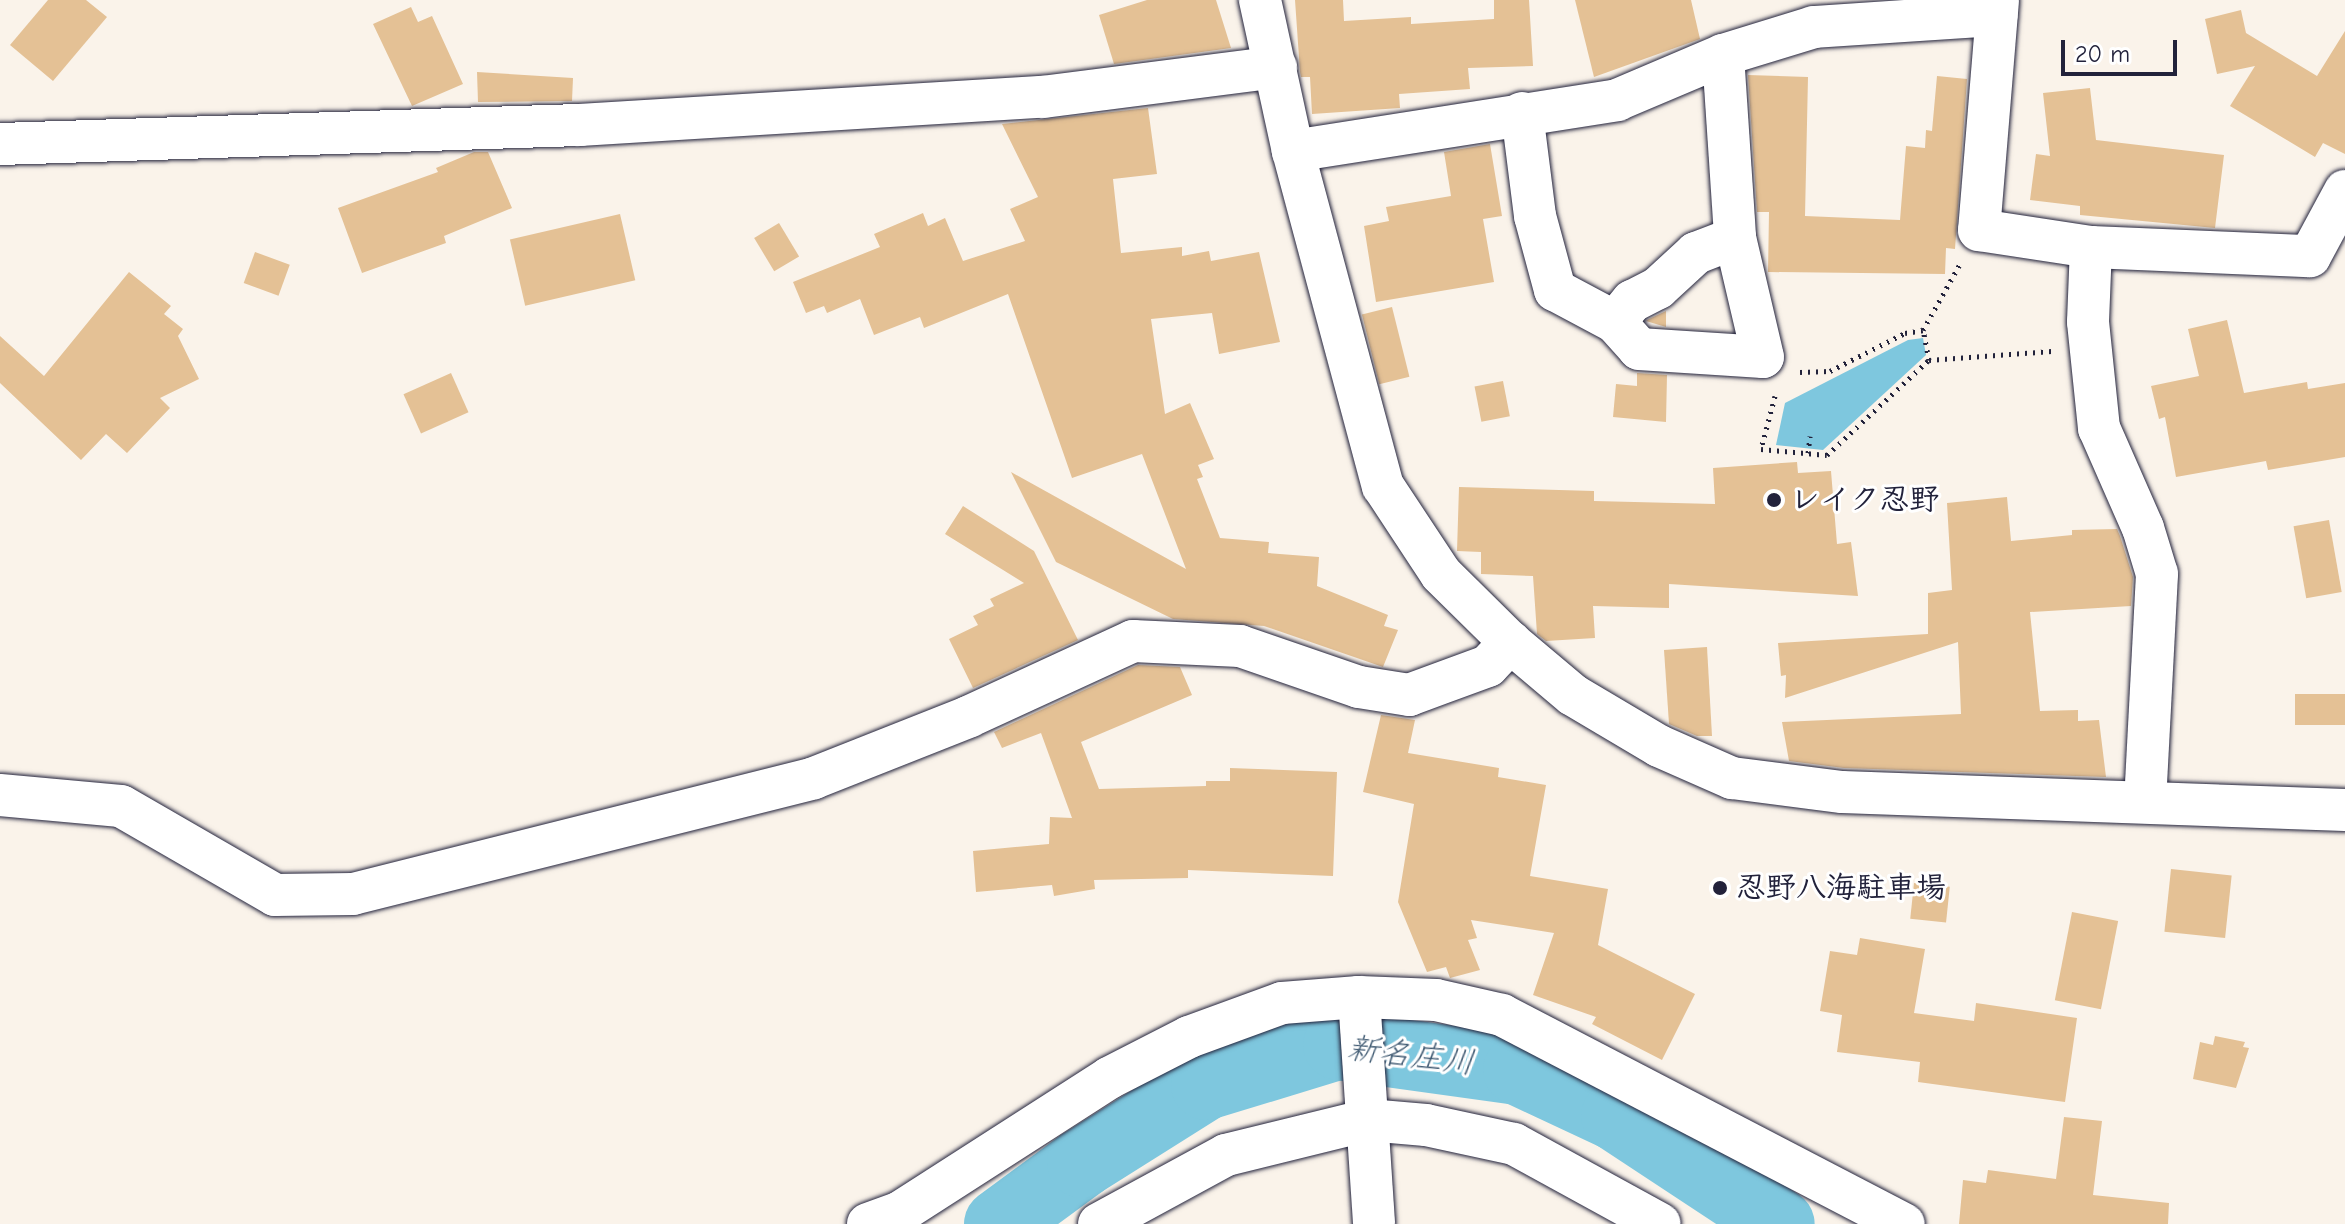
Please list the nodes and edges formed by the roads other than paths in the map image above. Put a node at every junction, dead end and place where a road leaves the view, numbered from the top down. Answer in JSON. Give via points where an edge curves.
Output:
{"nodes":[{"id":1,"x":1260,"y":0,"type":"edge"},
{"id":2,"x":1998,"y":8,"type":"edge"},
{"id":3,"x":1723,"y":55,"type":"junction"},
{"id":4,"x":1276,"y":67,"type":"junction"},
{"id":5,"x":1522,"y":113,"type":"junction"},
{"id":6,"x":0,"y":144,"type":"edge"},
{"id":7,"x":1293,"y":151,"type":"junction"},
{"id":8,"x":2345,"y":191,"type":"edge"},
{"id":9,"x":1735,"y":238,"type":"junction"},
{"id":10,"x":2091,"y":247,"type":"junction"},
{"id":11,"x":2328,"y":259,"type":"edge"},
{"id":12,"x":1615,"y":322,"type":"junction"},
{"id":13,"x":1510,"y":642,"type":"junction"},
{"id":14,"x":0,"y":795,"type":"edge"},
{"id":15,"x":2145,"y":802,"type":"junction"},
{"id":16,"x":2345,"y":810,"type":"edge"},
{"id":17,"x":1359,"y":1003,"type":"junction"},
{"id":18,"x":1368,"y":1119,"type":"junction"},
{"id":19,"x":868,"y":1224,"type":"edge"},
{"id":20,"x":1099,"y":1224,"type":"edge"},
{"id":21,"x":1374,"y":1224,"type":"edge"},
{"id":22,"x":1660,"y":1224,"type":"edge"},
{"id":23,"x":1904,"y":1224,"type":"edge"}],
"edges":[{"from":1,"to":4,"type":"street"},
{"from":2,"to":3,"type":"street","via":[[1814,27]]},
{"from":2,"to":10,"type":"street","via":[[1979,230]]},
{"from":3,"to":5,"type":"street","via":[[1617,100]]},
{"from":3,"to":9,"type":"street"},
{"from":4,"to":6,"type":"street","via":[[1043,97],[580,125]]},
{"from":4,"to":7,"type":"street"},
{"from":5,"to":7,"type":"street"},
{"from":5,"to":12,"type":"street","via":[[1535,216],[1555,290]]},
{"from":7,"to":13,"type":"street","via":[[1383,486],[1441,574]]},
{"from":8,"to":11,"type":"street"},
{"from":9,"to":12,"type":"street","via":[[1696,253],[1658,288],[1632,301]]},
{"from":9,"to":12,"type":"street","via":[[1763,357],[1639,349]]},
{"from":10,"to":11,"type":"street"},
{"from":10,"to":15,"type":"street","via":[[2091,349],[2099,428],[2157,574]]},
{"from":13,"to":14,"type":"street","via":[[1488,666],[1409,695],[1359,687],[1240,646],[1133,641],[968,717],[814,778],[353,894],[275,895],[121,806]]},
{"from":13,"to":15,"type":"street","via":[[1573,695],[1659,746],[1732,778],[1842,792]]},
{"from":15,"to":16,"type":"street"},
{"from":17,"to":18,"type":"street"},
{"from":17,"to":19,"type":"street","via":[[1282,1003],[1189,1037],[1109,1078],[899,1213]]},
{"from":17,"to":23,"type":"street","via":[[1436,1000],[1502,1015]]},
{"from":18,"to":20,"type":"street","via":[[1226,1155]]},
{"from":18,"to":21,"type":"street"},
{"from":18,"to":22,"type":"street","via":[[1514,1144]]}]}
